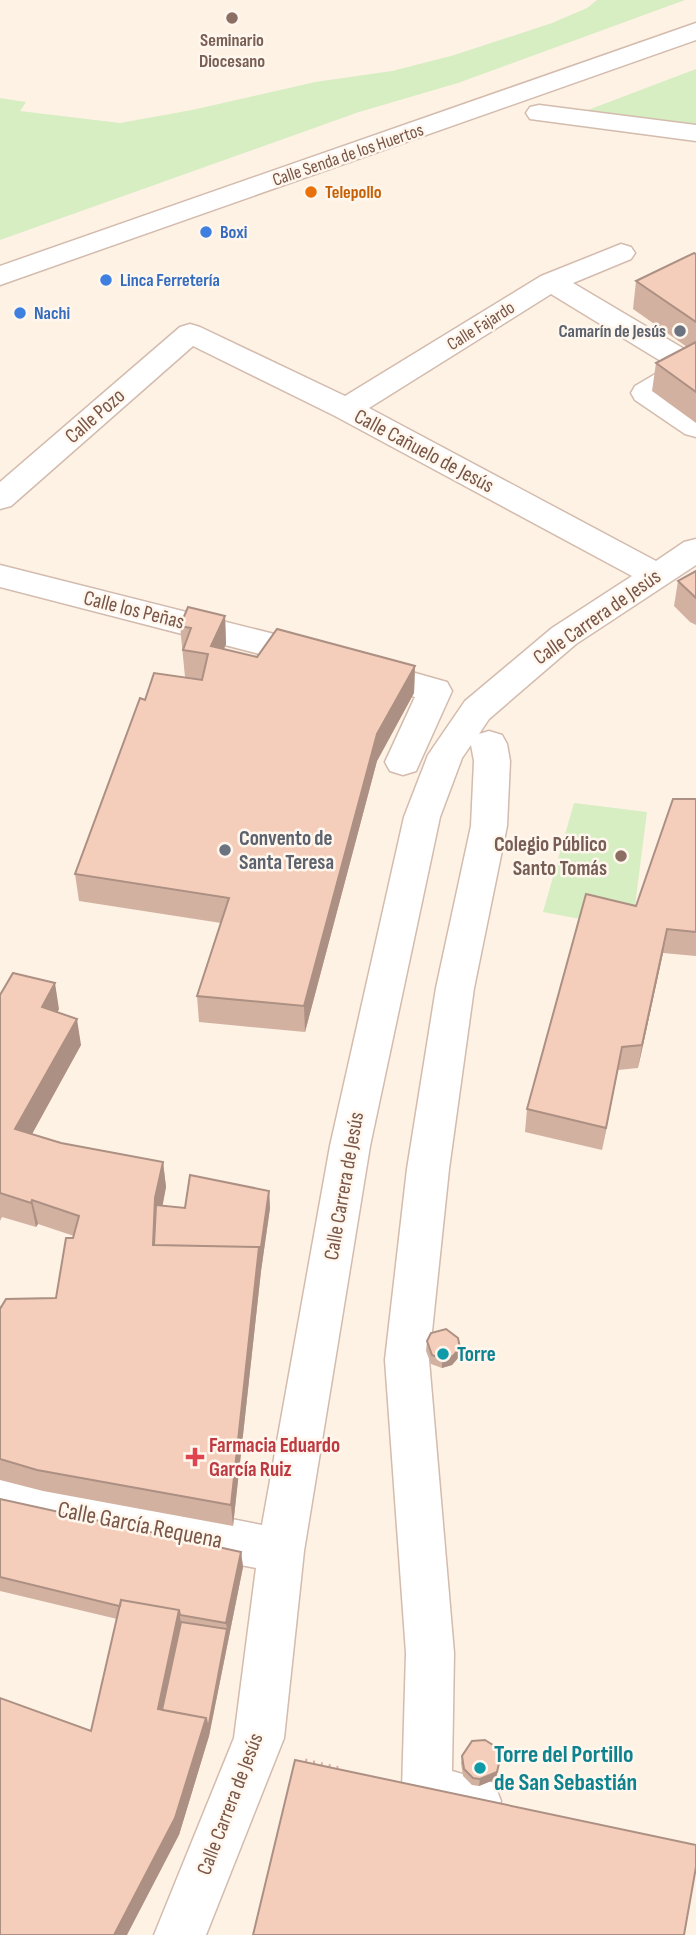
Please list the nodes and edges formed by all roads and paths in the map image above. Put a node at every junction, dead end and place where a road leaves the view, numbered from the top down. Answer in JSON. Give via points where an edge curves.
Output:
{"nodes":[{"id":1,"x":696,"y":32,"type":"edge"},
{"id":2,"x":539,"y":113,"type":"dead end"},
{"id":3,"x":696,"y":133,"type":"edge"},
{"id":4,"x":621,"y":253,"type":"dead end"},
{"id":5,"x":0,"y":276,"type":"edge"},
{"id":6,"x":551,"y":282,"type":"junction"},
{"id":7,"x":190,"y":333,"type":"joint"},
{"id":8,"x":346,"y":409,"type":"junction"},
{"id":9,"x":696,"y":427,"type":"edge"},
{"id":10,"x":0,"y":499,"type":"edge"},
{"id":11,"x":696,"y":550,"type":"edge"},
{"id":12,"x":656,"y":575,"type":"junction"},
{"id":13,"x":0,"y":576,"type":"edge"},
{"id":14,"x":489,"y":744,"type":"dead end"},
{"id":15,"x":403,"y":762,"type":"dead end"},
{"id":16,"x":0,"y":1496,"type":"edge"},
{"id":17,"x":281,"y":1551,"type":"junction"},
{"id":18,"x":255,"y":1749,"type":"junction"},
{"id":19,"x":347,"y":1771,"type":"edge"},
{"id":20,"x":521,"y":1812,"type":"edge"},
{"id":21,"x":180,"y":1935,"type":"edge"}],
"edges":[{"from":1,"to":5,"type":"street","name":"Calle Senda de los Huertos"},
{"from":2,"to":3,"type":"street"},
{"from":4,"to":6,"type":"street","name":"Calle Fajardo"},
{"from":6,"to":8,"type":"street","name":"Calle Fajardo"},
{"from":6,"to":9,"type":"street","via":[[691,366],[646,393]]},
{"from":7,"to":8,"type":"street","name":"Calle Cañuelo de Jesús"},
{"from":7,"to":10,"type":"street","name":"Calle Pozo"},
{"from":8,"to":12,"type":"street","name":"Calle Cañuelo de Jesús"},
{"from":11,"to":12,"type":"street","name":"Calle Carrera de Jesús"},
{"from":12,"to":17,"type":"street","name":"Calle Carrera de Jesús","via":[[564,636],[477,710],[446,755],[426,805],[349,1146]]},
{"from":13,"to":15,"type":"street","name":"Calle los Peñas","via":[[435,691]]},
{"from":14,"to":20,"type":"street","via":[[489,826],[455,988],[428,1169],[407,1360],[430,1653],[427,1790]]},
{"from":16,"to":17,"type":"street","name":"Calle García Requena"},
{"from":17,"to":18,"type":"street","name":"Calle Carrera de Jesús"},
{"from":18,"to":19,"type":"path"},
{"from":18,"to":21,"type":"street","name":"Calle Carrera de Jesús"}]}
